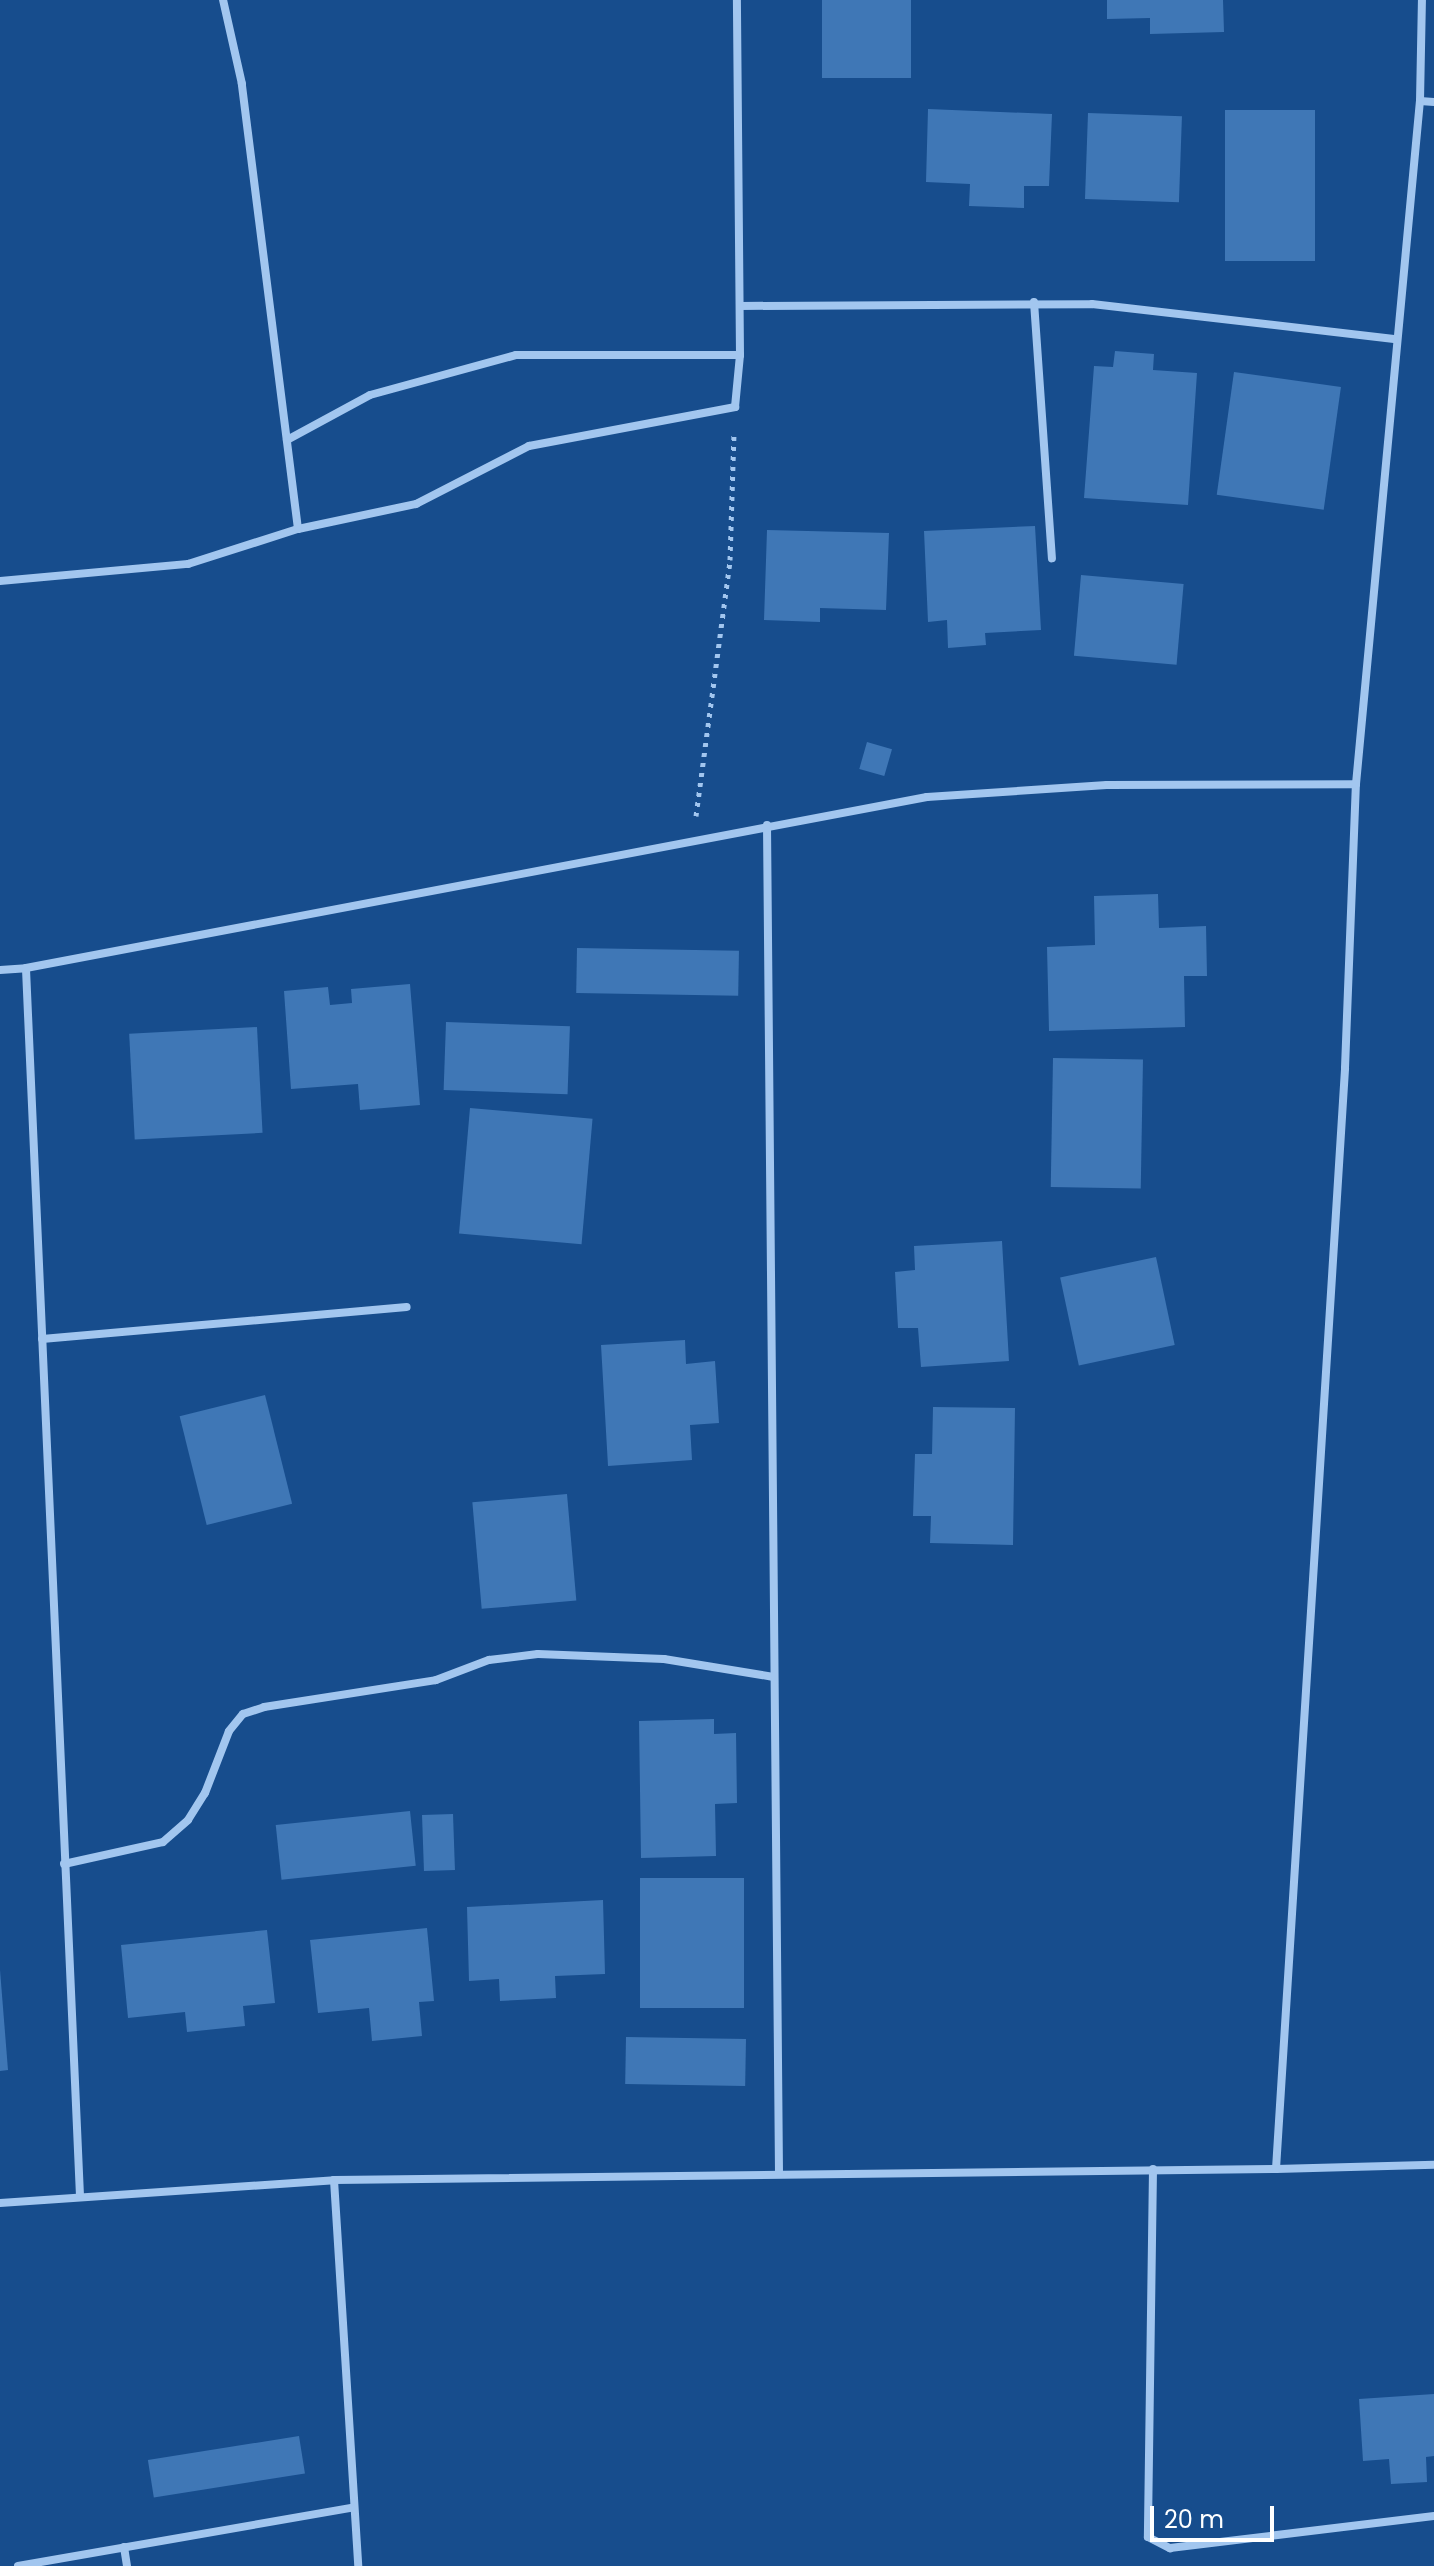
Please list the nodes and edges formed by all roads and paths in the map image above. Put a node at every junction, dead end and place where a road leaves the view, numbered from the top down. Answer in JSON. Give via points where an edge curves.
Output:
{"nodes":[{"id":1,"x":223,"y":0,"type":"edge"},
{"id":2,"x":737,"y":0,"type":"edge"},
{"id":3,"x":1422,"y":0,"type":"edge"},
{"id":4,"x":1420,"y":101,"type":"junction"},
{"id":5,"x":1434,"y":102,"type":"edge"},
{"id":6,"x":1034,"y":302,"type":"junction"},
{"id":7,"x":740,"y":306,"type":"junction"},
{"id":8,"x":1394,"y":339,"type":"junction"},
{"id":9,"x":740,"y":355,"type":"junction"},
{"id":10,"x":735,"y":407,"type":"junction"},
{"id":11,"x":287,"y":440,"type":"junction"},
{"id":12,"x":298,"y":529,"type":"junction"},
{"id":13,"x":1052,"y":558,"type":"dead end"},
{"id":14,"x":0,"y":581,"type":"edge"},
{"id":15,"x":1356,"y":784,"type":"junction"},
{"id":16,"x":767,"y":825,"type":"junction"},
{"id":17,"x":692,"y":842,"type":"junction"},
{"id":18,"x":26,"y":968,"type":"junction"},
{"id":19,"x":0,"y":970,"type":"edge"},
{"id":20,"x":407,"y":1307,"type":"dead end"},
{"id":21,"x":42,"y":1339,"type":"junction"},
{"id":22,"x":774,"y":1677,"type":"junction"},
{"id":23,"x":64,"y":1864,"type":"junction"},
{"id":24,"x":1434,"y":2165,"type":"edge"},
{"id":25,"x":1153,"y":2169,"type":"junction"},
{"id":26,"x":1276,"y":2169,"type":"junction"},
{"id":27,"x":779,"y":2171,"type":"junction"},
{"id":28,"x":334,"y":2180,"type":"junction"},
{"id":29,"x":80,"y":2196,"type":"junction"},
{"id":30,"x":0,"y":2203,"type":"edge"},
{"id":31,"x":351,"y":2508,"type":"junction"},
{"id":32,"x":1434,"y":2516,"type":"edge"},
{"id":33,"x":124,"y":2547,"type":"junction"},
{"id":34,"x":18,"y":2566,"type":"edge"},
{"id":35,"x":127,"y":2566,"type":"edge"},
{"id":36,"x":358,"y":2566,"type":"edge"}],
"edges":[{"from":1,"to":11,"type":"street","via":[[242,84]]},
{"from":2,"to":7,"type":"street"},
{"from":3,"to":4,"type":"street"},
{"from":4,"to":5,"type":"street"},
{"from":4,"to":8,"type":"street"},
{"from":6,"to":7,"type":"street"},
{"from":6,"to":8,"type":"street","via":[[1187,311]]},
{"from":6,"to":13,"type":"street"},
{"from":7,"to":9,"type":"street"},
{"from":8,"to":15,"type":"street"},
{"from":9,"to":10,"type":"street"},
{"from":9,"to":11,"type":"street","via":[[516,355],[370,395]]},
{"from":10,"to":12,"type":"street","via":[[529,446],[416,504]]},
{"from":10,"to":17,"type":"path","via":[[730,560]]},
{"from":11,"to":12,"type":"street"},
{"from":12,"to":14,"type":"street","via":[[188,564]]},
{"from":15,"to":16,"type":"street","via":[[1107,785],[927,797]]},
{"from":15,"to":26,"type":"street","via":[[1345,1068]]},
{"from":16,"to":17,"type":"street"},
{"from":16,"to":22,"type":"street"},
{"from":17,"to":18,"type":"street"},
{"from":18,"to":19,"type":"street"},
{"from":18,"to":21,"type":"street"},
{"from":20,"to":21,"type":"street"},
{"from":21,"to":23,"type":"street"},
{"from":22,"to":23,"type":"street","via":[[664,1659],[538,1654],[489,1660],[436,1680],[264,1707],[243,1714],[229,1731],[205,1793],[188,1820],[163,1842]]},
{"from":22,"to":27,"type":"street"},
{"from":23,"to":29,"type":"street"},
{"from":24,"to":26,"type":"street"},
{"from":25,"to":26,"type":"street"},
{"from":25,"to":27,"type":"street"},
{"from":25,"to":32,"type":"street","via":[[1148,2537],[1170,2548]]},
{"from":27,"to":28,"type":"street"},
{"from":28,"to":29,"type":"street"},
{"from":28,"to":31,"type":"street"},
{"from":29,"to":30,"type":"street"},
{"from":31,"to":33,"type":"street"},
{"from":31,"to":36,"type":"street"},
{"from":33,"to":34,"type":"street"},
{"from":33,"to":35,"type":"street"}]}
